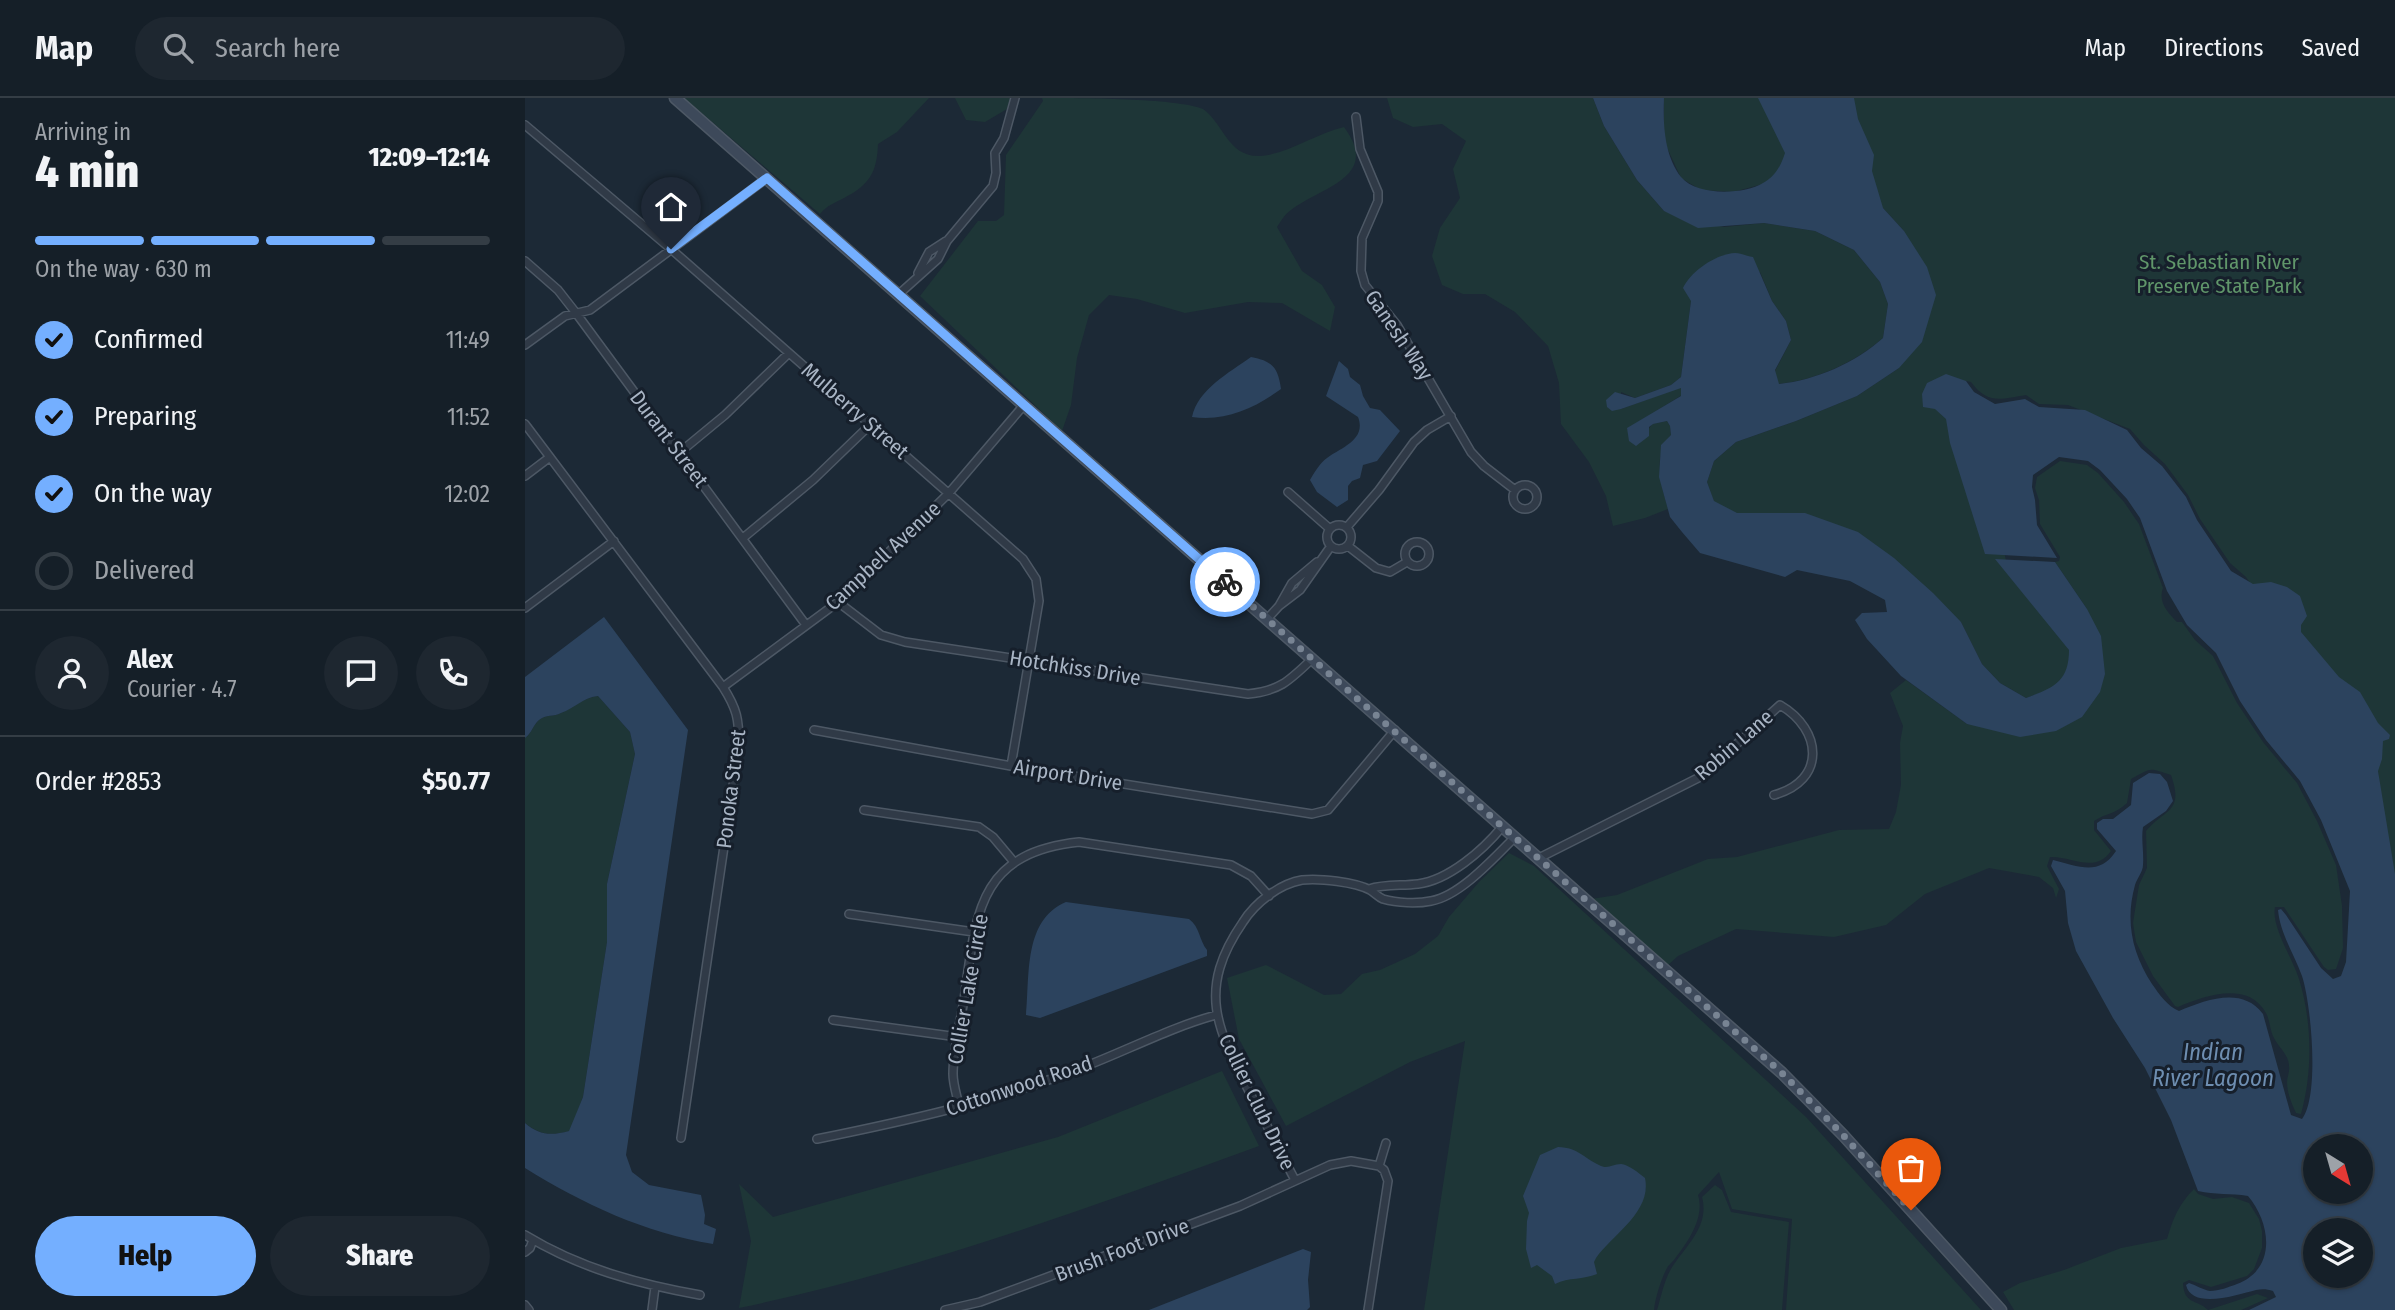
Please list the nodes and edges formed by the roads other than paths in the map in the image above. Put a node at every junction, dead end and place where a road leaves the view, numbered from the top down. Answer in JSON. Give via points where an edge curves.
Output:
{"nodes":[{"id":1,"x":675,"y":98,"type":"edge"},
{"id":2,"x":1015,"y":98,"type":"edge"},
{"id":3,"x":1356,"y":117,"type":"dead end"},
{"id":4,"x":525,"y":125,"type":"edge"},
{"id":5,"x":767,"y":178,"type":"junction"},
{"id":6,"x":671,"y":249,"type":"junction"},
{"id":7,"x":525,"y":261,"type":"edge"},
{"id":8,"x":899,"y":294,"type":"junction"},
{"id":9,"x":576,"y":313,"type":"junction"},
{"id":10,"x":525,"y":345,"type":"edge"},
{"id":11,"x":789,"y":353,"type":"junction"},
{"id":12,"x":1024,"y":405,"type":"junction"},
{"id":13,"x":1451,"y":416,"type":"junction"},
{"id":14,"x":525,"y":424,"type":"edge"},
{"id":15,"x":871,"y":424,"type":"junction"},
{"id":16,"x":679,"y":453,"type":"junction"},
{"id":17,"x":550,"y":457,"type":"junction"},
{"id":18,"x":525,"y":476,"type":"edge"},
{"id":19,"x":1515,"y":490,"type":"dead end"},
{"id":20,"x":1289,"y":492,"type":"dead end"},
{"id":21,"x":949,"y":493,"type":"junction"},
{"id":22,"x":1347,"y":527,"type":"junction"},
{"id":23,"x":1330,"y":529,"type":"junction"},
{"id":24,"x":743,"y":538,"type":"junction"},
{"id":25,"x":614,"y":541,"type":"junction"},
{"id":26,"x":1331,"y":546,"type":"junction"},
{"id":27,"x":1348,"y":546,"type":"junction"},
{"id":28,"x":1320,"y":559,"type":"junction"},
{"id":29,"x":1407,"y":562,"type":"dead end"},
{"id":30,"x":1299,"y":576,"type":"junction"},
{"id":31,"x":1306,"y":583,"type":"junction"},
{"id":32,"x":1290,"y":593,"type":"junction"},
{"id":33,"x":838,"y":602,"type":"junction"},
{"id":34,"x":525,"y":608,"type":"edge"},
{"id":35,"x":1267,"y":619,"type":"junction"},
{"id":36,"x":806,"y":625,"type":"junction"},
{"id":37,"x":1312,"y":659,"type":"junction"},
{"id":38,"x":1030,"y":661,"type":"junction"},
{"id":39,"x":723,"y":687,"type":"junction"},
{"id":40,"x":814,"y":730,"type":"dead end"},
{"id":41,"x":1395,"y":730,"type":"junction"},
{"id":42,"x":1011,"y":766,"type":"junction"},
{"id":43,"x":1774,"y":795,"type":"dead end"},
{"id":44,"x":864,"y":810,"type":"dead end"},
{"id":45,"x":1502,"y":827,"type":"junction"},
{"id":46,"x":1514,"y":837,"type":"junction"},
{"id":47,"x":1471,"y":858,"type":"junction"},
{"id":48,"x":1539,"y":858,"type":"junction"},
{"id":49,"x":1014,"y":862,"type":"junction"},
{"id":50,"x":1481,"y":869,"type":"junction"},
{"id":51,"x":1369,"y":889,"type":"junction"},
{"id":52,"x":1269,"y":896,"type":"junction"},
{"id":53,"x":849,"y":914,"type":"dead end"},
{"id":54,"x":974,"y":932,"type":"junction"},
{"id":55,"x":1216,"y":1015,"type":"junction"},
{"id":56,"x":833,"y":1020,"type":"dead end"},
{"id":57,"x":958,"y":1037,"type":"junction"},
{"id":58,"x":959,"y":1106,"type":"junction"},
{"id":59,"x":681,"y":1138,"type":"dead end"},
{"id":60,"x":817,"y":1139,"type":"dead end"},
{"id":61,"x":1386,"y":1143,"type":"dead end"},
{"id":62,"x":1379,"y":1166,"type":"junction"},
{"id":63,"x":1295,"y":1180,"type":"junction"},
{"id":64,"x":525,"y":1235,"type":"edge"},
{"id":65,"x":533,"y":1240,"type":"junction"},
{"id":66,"x":525,"y":1252,"type":"edge"},
{"id":67,"x":655,"y":1287,"type":"junction"},
{"id":68,"x":700,"y":1295,"type":"dead end"},
{"id":69,"x":525,"y":1305,"type":"edge"},
{"id":70,"x":981,"y":1306,"type":"edge"},
{"id":71,"x":529,"y":1310,"type":"edge"},
{"id":72,"x":652,"y":1310,"type":"edge"},
{"id":73,"x":945,"y":1310,"type":"edge"},
{"id":74,"x":1368,"y":1310,"type":"edge"},
{"id":75,"x":2001,"y":1310,"type":"edge"}],
"edges":[{"from":1,"to":5,"type":"main road"},
{"from":2,"to":8,"type":"street","via":[[995,153],[993,186],[947,241],[929,252],[916,277]]},
{"from":3,"to":13,"type":"street","name":"Ganesh Way","via":[[1360,149],[1378,192],[1362,238],[1365,285],[1397,325]]},
{"from":4,"to":6,"type":"street","name":"Mulberry Street"},
{"from":5,"to":6,"type":"street"},
{"from":5,"to":8,"type":"main road"},
{"from":6,"to":9,"type":"street","via":[[590,310]]},
{"from":6,"to":11,"type":"street","name":"Mulberry Street"},
{"from":7,"to":9,"type":"street","name":"Durant Street"},
{"from":8,"to":12,"type":"main road"},
{"from":9,"to":10,"type":"street"},
{"from":9,"to":16,"type":"street","name":"Durant Street"},
{"from":11,"to":15,"type":"street","name":"Mulberry Street"},
{"from":11,"to":16,"type":"street"},
{"from":12,"to":21,"type":"street","name":"Campbell Avenue"},
{"from":12,"to":35,"type":"main road"},
{"from":13,"to":19,"type":"street","name":"Ganesh Way","via":[[1471,452]]},
{"from":13,"to":22,"type":"street","via":[[1414,442]]},
{"from":14,"to":17,"type":"street","name":"Ponoka Street"},
{"from":15,"to":21,"type":"street","name":"Mulberry Street"},
{"from":15,"to":24,"type":"street"},
{"from":16,"to":24,"type":"street","name":"Durant Street"},
{"from":17,"to":18,"type":"street"},
{"from":17,"to":25,"type":"street","name":"Ponoka Street"},
{"from":20,"to":23,"type":"street"},
{"from":21,"to":33,"type":"street","name":"Campbell Avenue"},
{"from":21,"to":38,"type":"street","name":"Mulberry Street","via":[[1023,559],[1036,579],[1039,601]]},
{"from":22,"to":23,"type":"street"},
{"from":22,"to":27,"type":"street","via":[[1352,536]]},
{"from":23,"to":26,"type":"street","via":[[1327,538]]},
{"from":24,"to":36,"type":"street","name":"Durant Street"},
{"from":25,"to":34,"type":"street"},
{"from":25,"to":39,"type":"street","name":"Ponoka Street"},
{"from":26,"to":27,"type":"street"},
{"from":26,"to":28,"type":"street"},
{"from":27,"to":29,"type":"street","via":[[1390,572]]},
{"from":28,"to":30,"type":"street"},
{"from":28,"to":31,"type":"street"},
{"from":30,"to":31,"type":"street"},
{"from":30,"to":32,"type":"street"},
{"from":31,"to":32,"type":"street"},
{"from":32,"to":35,"type":"street"},
{"from":33,"to":36,"type":"street","name":"Campbell Avenue"},
{"from":33,"to":38,"type":"street","name":"Hotchkiss Drive","via":[[881,635]]},
{"from":35,"to":37,"type":"main road"},
{"from":36,"to":39,"type":"street","name":"Campbell Avenue"},
{"from":37,"to":38,"type":"street","name":"Hotchkiss Drive","via":[[1287,683],[1268,692],[1248,694]]},
{"from":37,"to":41,"type":"main road"},
{"from":38,"to":42,"type":"street","name":"Mulberry Street"},
{"from":39,"to":59,"type":"street","name":"Ponoka Street","via":[[739,720],[739,745]]},
{"from":40,"to":42,"type":"street","name":"Airport Drive"},
{"from":41,"to":42,"type":"street","name":"Airport Drive","via":[[1328,810],[1312,814]]},
{"from":41,"to":45,"type":"main road"},
{"from":43,"to":48,"type":"street","name":"Robin Lane","via":[[1786,792],[1810,769],[1814,753],[1811,737],[1800,721],[1780,705],[1700,777]]},
{"from":44,"to":49,"type":"street","via":[[979,827]]},
{"from":45,"to":46,"type":"main road"},
{"from":45,"to":47,"type":"street","name":"Collier Club Drive"},
{"from":46,"to":48,"type":"main road"},
{"from":46,"to":50,"type":"street","name":"Collier Club Drive"},
{"from":47,"to":50,"type":"street"},
{"from":47,"to":51,"type":"street","name":"Collier Club Drive","via":[[1422,883]]},
{"from":48,"to":75,"type":"main road","via":[[1782,1073]]},
{"from":49,"to":52,"type":"street","name":"Collier Lake Circle","via":[[1054,844],[1079,842],[1231,865],[1251,876]]},
{"from":49,"to":54,"type":"street","name":"Collier Lake Circle","via":[[985,895]]},
{"from":50,"to":51,"type":"street","name":"Collier Club Drive","via":[[1456,890],[1433,901],[1381,899]]},
{"from":51,"to":52,"type":"street","name":"Collier Club Drive","via":[[1317,879],[1286,885]]},
{"from":52,"to":55,"type":"street","name":"Collier Club Drive","via":[[1249,913],[1230,940],[1219,969]]},
{"from":53,"to":54,"type":"street"},
{"from":54,"to":57,"type":"street","name":"Collier Lake Circle"},
{"from":55,"to":58,"type":"street","name":"Cottonwood Road","via":[[1189,1022],[1081,1069]]},
{"from":55,"to":63,"type":"street","name":"Collier Club Drive","via":[[1225,1045]]},
{"from":56,"to":57,"type":"street"},
{"from":57,"to":58,"type":"street","name":"Collier Lake Circle","via":[[953,1075]]},
{"from":58,"to":60,"type":"street","name":"Cottonwood Road"},
{"from":61,"to":62,"type":"street"},
{"from":62,"to":63,"type":"street","name":"Brush Foot Drive","via":[[1351,1161],[1331,1164]]},
{"from":62,"to":74,"type":"street","via":[[1388,1181]]},
{"from":63,"to":70,"type":"street","name":"Brush Foot Drive","via":[[1240,1206]]},
{"from":64,"to":65,"type":"street"},
{"from":65,"to":66,"type":"street"},
{"from":65,"to":67,"type":"street","via":[[602,1272]]},
{"from":67,"to":68,"type":"street"},
{"from":67,"to":72,"type":"street"},
{"from":69,"to":71,"type":"street"},
{"from":70,"to":73,"type":"street","name":"Brush Foot Drive"}]}
